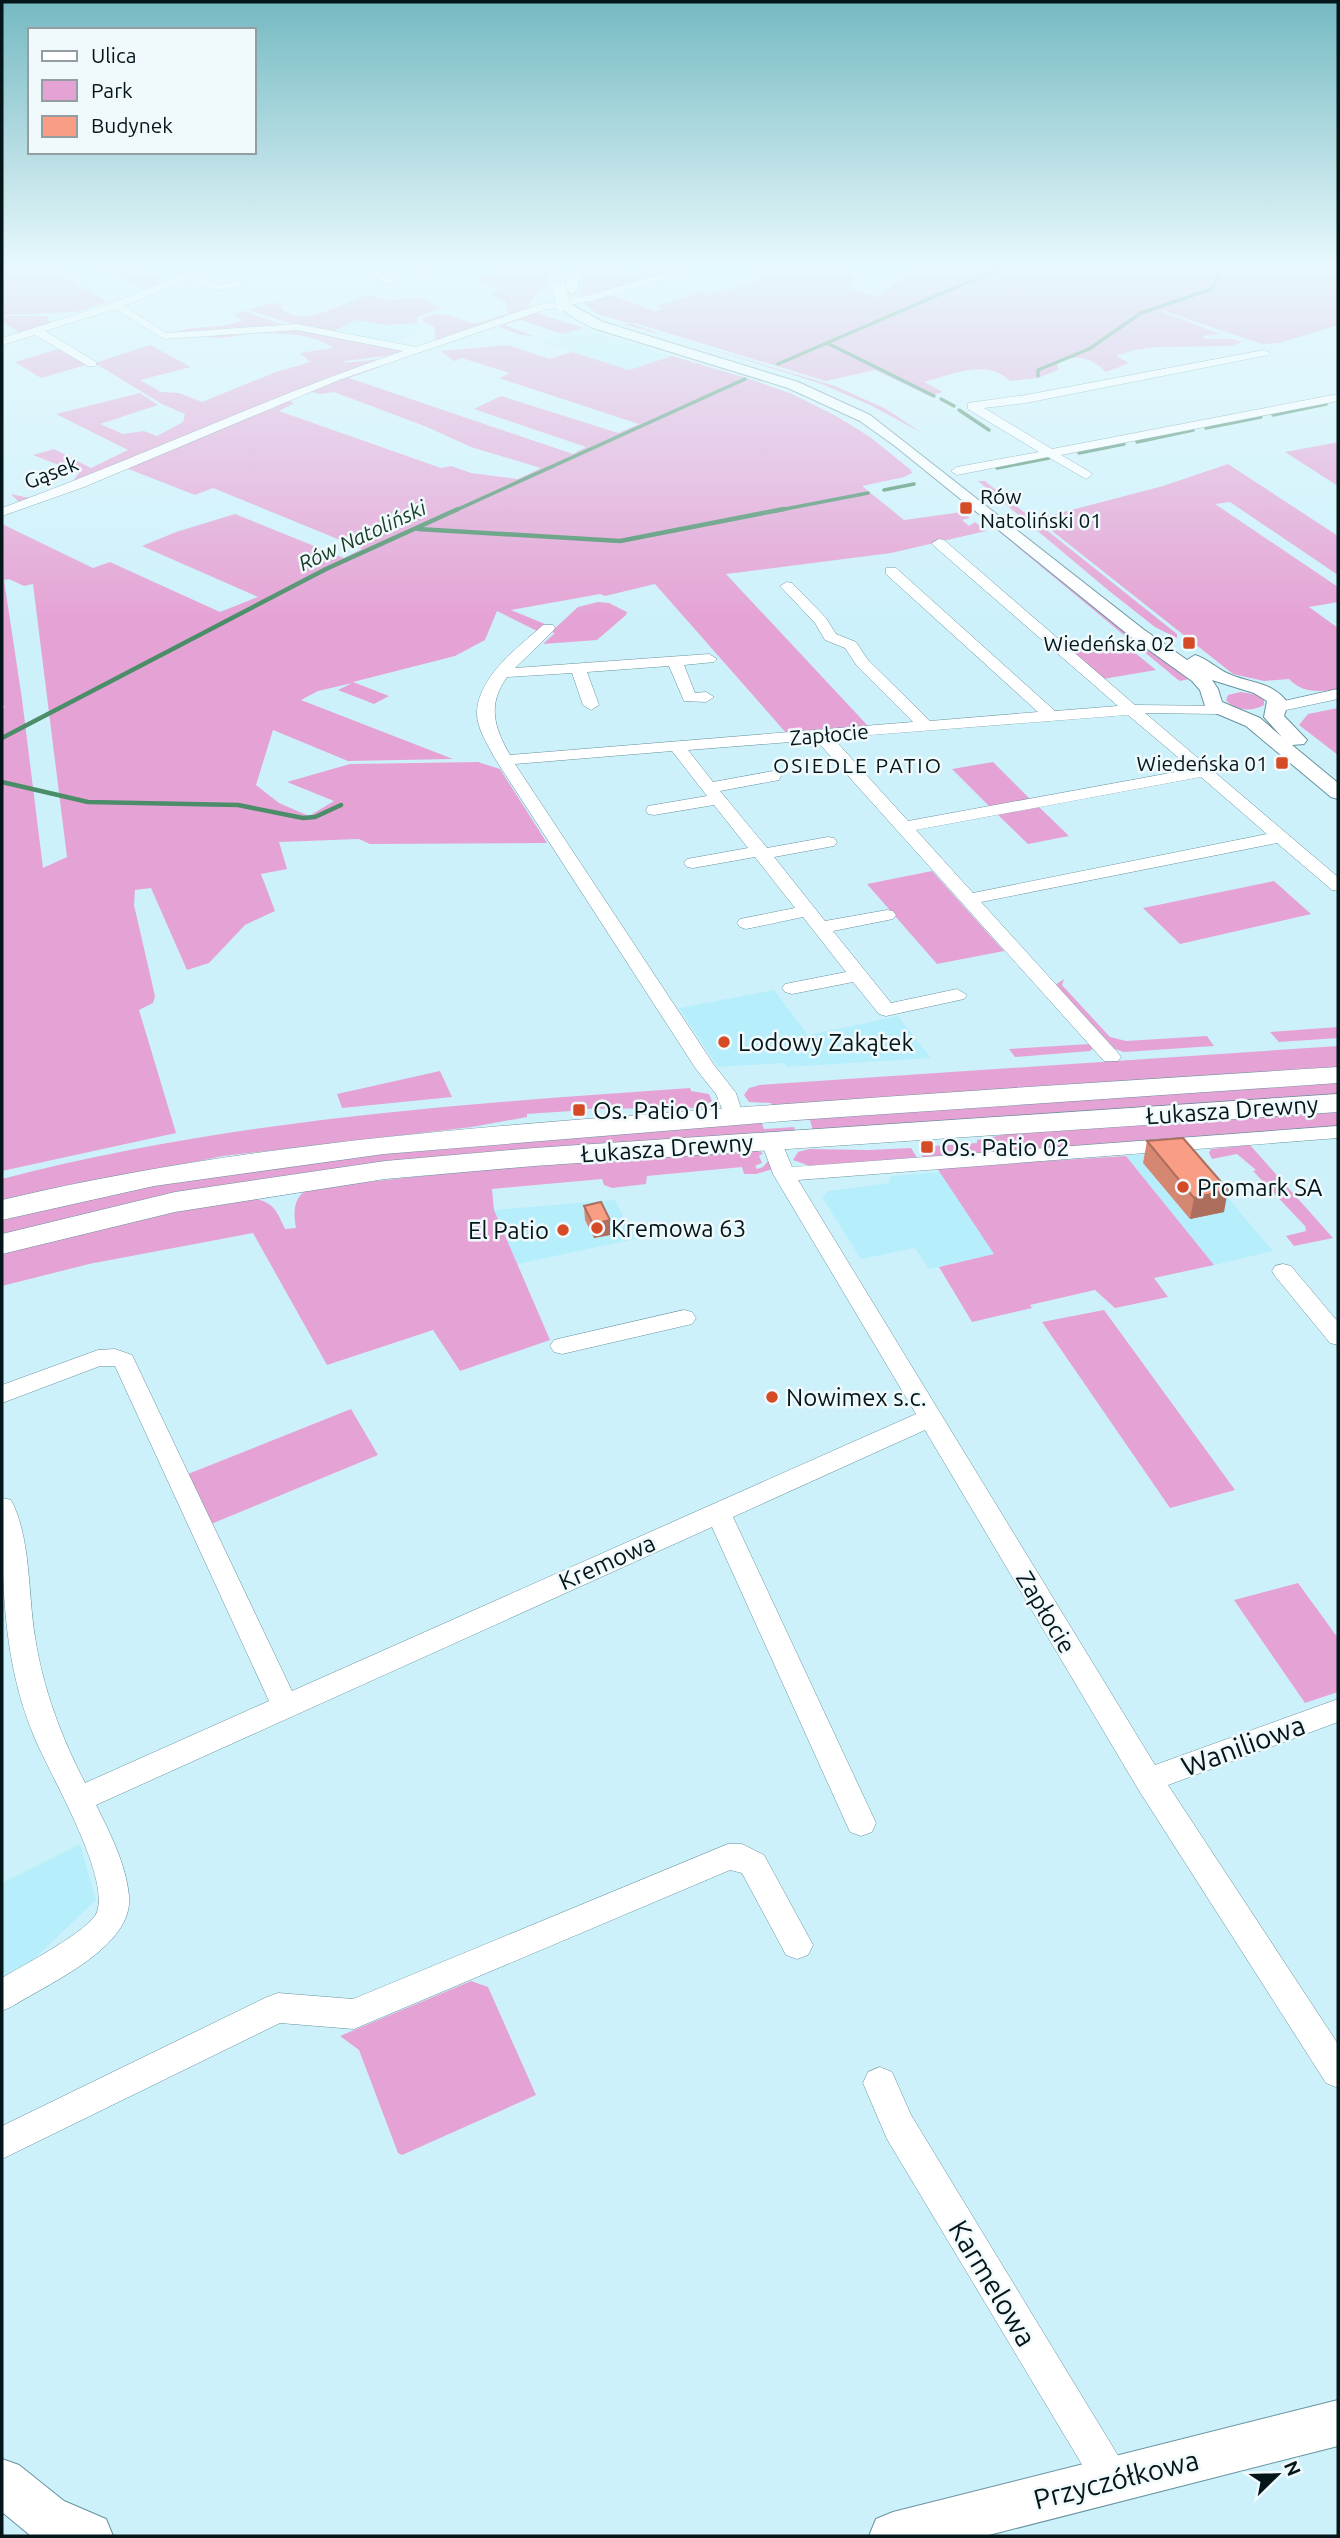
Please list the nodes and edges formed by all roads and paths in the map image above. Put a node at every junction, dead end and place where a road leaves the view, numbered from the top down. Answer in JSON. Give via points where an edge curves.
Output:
{"nodes":[{"id":1,"x":328,"y":382,"type":"edge"},
{"id":2,"x":785,"y":382,"type":"edge"},
{"id":3,"x":805,"y":382,"type":"edge"},
{"id":4,"x":1112,"y":382,"type":"edge"},
{"id":5,"x":1338,"y":398,"type":"edge"},
{"id":6,"x":1051,"y":454,"type":"junction"},
{"id":7,"x":957,"y":471,"type":"junction"},
{"id":8,"x":939,"y":474,"type":"junction"},
{"id":9,"x":1087,"y":475,"type":"dead end"},
{"id":10,"x":2,"y":512,"type":"edge"},
{"id":11,"x":939,"y":543,"type":"dead end"},
{"id":12,"x":891,"y":571,"type":"dead end"},
{"id":13,"x":787,"y":586,"type":"dead end"},
{"id":14,"x":548,"y":628,"type":"dead end"},
{"id":15,"x":709,"y":659,"type":"dead end"},
{"id":16,"x":675,"y":662,"type":"junction"},
{"id":17,"x":579,"y":670,"type":"junction"},
{"id":18,"x":502,"y":673,"type":"junction"},
{"id":19,"x":1257,"y":689,"type":"junction"},
{"id":20,"x":1338,"y":694,"type":"edge"},
{"id":21,"x":1319,"y":696,"type":"junction"},
{"id":22,"x":706,"y":697,"type":"dead end"},
{"id":23,"x":1218,"y":704,"type":"junction"},
{"id":24,"x":591,"y":705,"type":"dead end"},
{"id":25,"x":1277,"y":707,"type":"junction"},
{"id":26,"x":1151,"y":708,"type":"joint"},
{"id":27,"x":1130,"y":709,"type":"junction"},
{"id":28,"x":1051,"y":716,"type":"junction"},
{"id":29,"x":926,"y":726,"type":"junction"},
{"id":30,"x":820,"y":734,"type":"junction"},
{"id":31,"x":676,"y":746,"type":"junction"},
{"id":32,"x":506,"y":760,"type":"junction"},
{"id":33,"x":1204,"y":772,"type":"junction"},
{"id":34,"x":773,"y":776,"type":"dead end"},
{"id":35,"x":1338,"y":776,"type":"edge"},
{"id":36,"x":713,"y":793,"type":"junction"},
{"id":37,"x":1338,"y":793,"type":"edge"},
{"id":38,"x":654,"y":810,"type":"dead end"},
{"id":39,"x":903,"y":827,"type":"junction"},
{"id":40,"x":1279,"y":837,"type":"junction"},
{"id":41,"x":828,"y":842,"type":"dead end"},
{"id":42,"x":761,"y":853,"type":"junction"},
{"id":43,"x":693,"y":863,"type":"dead end"},
{"id":44,"x":1338,"y":886,"type":"edge"},
{"id":45,"x":969,"y":900,"type":"junction"},
{"id":46,"x":807,"y":911,"type":"junction"},
{"id":47,"x":887,"y":915,"type":"dead end"},
{"id":48,"x":746,"y":923,"type":"dead end"},
{"id":49,"x":820,"y":928,"type":"junction"},
{"id":50,"x":858,"y":975,"type":"junction"},
{"id":51,"x":793,"y":988,"type":"dead end"},
{"id":52,"x":957,"y":995,"type":"dead end"},
{"id":53,"x":1111,"y":1057,"type":"dead end"},
{"id":54,"x":1338,"y":1075,"type":"edge"},
{"id":55,"x":1338,"y":1102,"type":"edge"},
{"id":56,"x":733,"y":1115,"type":"junction"},
{"id":57,"x":1338,"y":1132,"type":"edge"},
{"id":58,"x":772,"y":1141,"type":"junction"},
{"id":59,"x":784,"y":1174,"type":"junction"},
{"id":60,"x":2,"y":1210,"type":"edge"},
{"id":61,"x":2,"y":1244,"type":"edge"},
{"id":62,"x":1283,"y":1271,"type":"dead end"},
{"id":63,"x":684,"y":1318,"type":"dead end"},
{"id":64,"x":1338,"y":1337,"type":"edge"},
{"id":65,"x":562,"y":1346,"type":"dead end"},
{"id":66,"x":2,"y":1394,"type":"edge"},
{"id":67,"x":930,"y":1418,"type":"junction"},
{"id":68,"x":2,"y":1507,"type":"edge"},
{"id":69,"x":718,"y":1512,"type":"junction"},
{"id":70,"x":10,"y":1609,"type":"edge"},
{"id":71,"x":285,"y":1705,"type":"junction"},
{"id":72,"x":1338,"y":1710,"type":"edge"},
{"id":73,"x":1147,"y":1780,"type":"junction"},
{"id":74,"x":79,"y":1799,"type":"junction"},
{"id":75,"x":861,"y":1823,"type":"dead end"},
{"id":76,"x":796,"y":1945,"type":"dead end"},
{"id":77,"x":2,"y":1996,"type":"edge"},
{"id":78,"x":1338,"y":2072,"type":"edge"},
{"id":79,"x":880,"y":2083,"type":"dead end"},
{"id":80,"x":2,"y":2143,"type":"edge"},
{"id":81,"x":1338,"y":2423,"type":"edge"},
{"id":82,"x":1112,"y":2480,"type":"junction"},
{"id":83,"x":2,"y":2482,"type":"edge"},
{"id":84,"x":66,"y":2530,"type":"edge"},
{"id":85,"x":893,"y":2536,"type":"edge"}],
"edges":[{"from":1,"to":10,"type":"street","name":"Gąsek"},
{"from":2,"to":8,"type":"street","via":[[877,425]]},
{"from":3,"to":7,"type":"street","via":[[893,422]]},
{"from":4,"to":6,"type":"street","via":[[972,406]]},
{"from":5,"to":6,"type":"street"},
{"from":6,"to":7,"type":"street"},
{"from":6,"to":9,"type":"street"},
{"from":7,"to":8,"type":"street"},
{"from":7,"to":19,"type":"street","via":[[1147,627],[1217,676]]},
{"from":8,"to":23,"type":"street","via":[[1199,677]]},
{"from":11,"to":27,"type":"street"},
{"from":12,"to":28,"type":"street"},
{"from":13,"to":29,"type":"street","via":[[830,637],[851,645],[862,663]]},
{"from":14,"to":18,"type":"street"},
{"from":15,"to":16,"type":"street"},
{"from":16,"to":17,"type":"street"},
{"from":16,"to":22,"type":"street","via":[[689,698]]},
{"from":17,"to":18,"type":"street"},
{"from":17,"to":24,"type":"street"},
{"from":18,"to":32,"type":"street","via":[[489,695],[485,715]]},
{"from":19,"to":21,"type":"street"},
{"from":19,"to":23,"type":"street","via":[[1232,686]]},
{"from":19,"to":25,"type":"street","via":[[1273,696]]},
{"from":20,"to":21,"type":"street"},
{"from":21,"to":25,"type":"street"},
{"from":23,"to":25,"type":"street","via":[[1261,715]]},
{"from":23,"to":26,"type":"street","name":"Zapłocie"},
{"from":23,"to":37,"type":"street","via":[[1258,725]]},
{"from":25,"to":35,"type":"street","via":[[1278,722]]},
{"from":26,"to":27,"type":"street","name":"Zapłocie"},
{"from":27,"to":28,"type":"street","name":"Zapłocie"},
{"from":27,"to":33,"type":"street"},
{"from":28,"to":29,"type":"street","name":"Zapłocie"},
{"from":29,"to":30,"type":"street","name":"Zapłocie"},
{"from":30,"to":31,"type":"street","name":"Zapłocie"},
{"from":30,"to":39,"type":"street"},
{"from":31,"to":32,"type":"street","name":"Zapłocie"},
{"from":31,"to":36,"type":"street"},
{"from":32,"to":56,"type":"street","via":[[726,1093]]},
{"from":33,"to":39,"type":"street"},
{"from":33,"to":40,"type":"street"},
{"from":34,"to":36,"type":"street"},
{"from":36,"to":38,"type":"street"},
{"from":36,"to":42,"type":"street"},
{"from":39,"to":45,"type":"street"},
{"from":40,"to":44,"type":"street"},
{"from":40,"to":45,"type":"street"},
{"from":41,"to":42,"type":"street"},
{"from":42,"to":43,"type":"street"},
{"from":42,"to":46,"type":"street"},
{"from":45,"to":53,"type":"street"},
{"from":46,"to":48,"type":"street"},
{"from":46,"to":49,"type":"street"},
{"from":47,"to":49,"type":"street"},
{"from":49,"to":50,"type":"street"},
{"from":50,"to":51,"type":"street"},
{"from":50,"to":52,"type":"street","via":[[886,1010]]},
{"from":54,"to":56,"type":"main road","name":"Łukasza Drewny"},
{"from":55,"to":58,"type":"main road","name":"Łukasza Drewny"},
{"from":56,"to":60,"type":"main road","name":"Łukasza Drewny","via":[[408,1142],[245,1161]]},
{"from":57,"to":59,"type":"street"},
{"from":58,"to":59,"type":"street","name":"Zapłocie"},
{"from":58,"to":61,"type":"main road","name":"Łukasza Drewny","via":[[534,1157],[316,1180],[175,1202]]},
{"from":59,"to":67,"type":"street","name":"Zapłocie"},
{"from":62,"to":64,"type":"street"},
{"from":63,"to":65,"type":"street"},
{"from":66,"to":71,"type":"street","via":[[104,1357],[124,1361]]},
{"from":67,"to":69,"type":"street","name":"Kremowa"},
{"from":67,"to":73,"type":"street","name":"Zapłocie"},
{"from":68,"to":70,"type":"street","via":[[16,1567]]},
{"from":69,"to":71,"type":"street","name":"Kremowa"},
{"from":69,"to":75,"type":"street"},
{"from":70,"to":74,"type":"street","via":[[47,1735]]},
{"from":71,"to":74,"type":"street","name":"Kremowa"},
{"from":72,"to":73,"type":"street","name":"Waniliowa"},
{"from":73,"to":78,"type":"street","name":"Zapłocie"},
{"from":74,"to":77,"type":"street","via":[[113,1889],[111,1920],[97,1936]]},
{"from":76,"to":80,"type":"street","via":[[753,1864],[742,1857],[728,1857],[354,2014],[278,2008]]},
{"from":79,"to":82,"type":"street","name":"Karmelowa","via":[[899,2127]]},
{"from":81,"to":82,"type":"street","name":"Przyczółkowa"},
{"from":82,"to":85,"type":"street","name":"Przyczółkowa"},
{"from":83,"to":84,"type":"street"}]}
